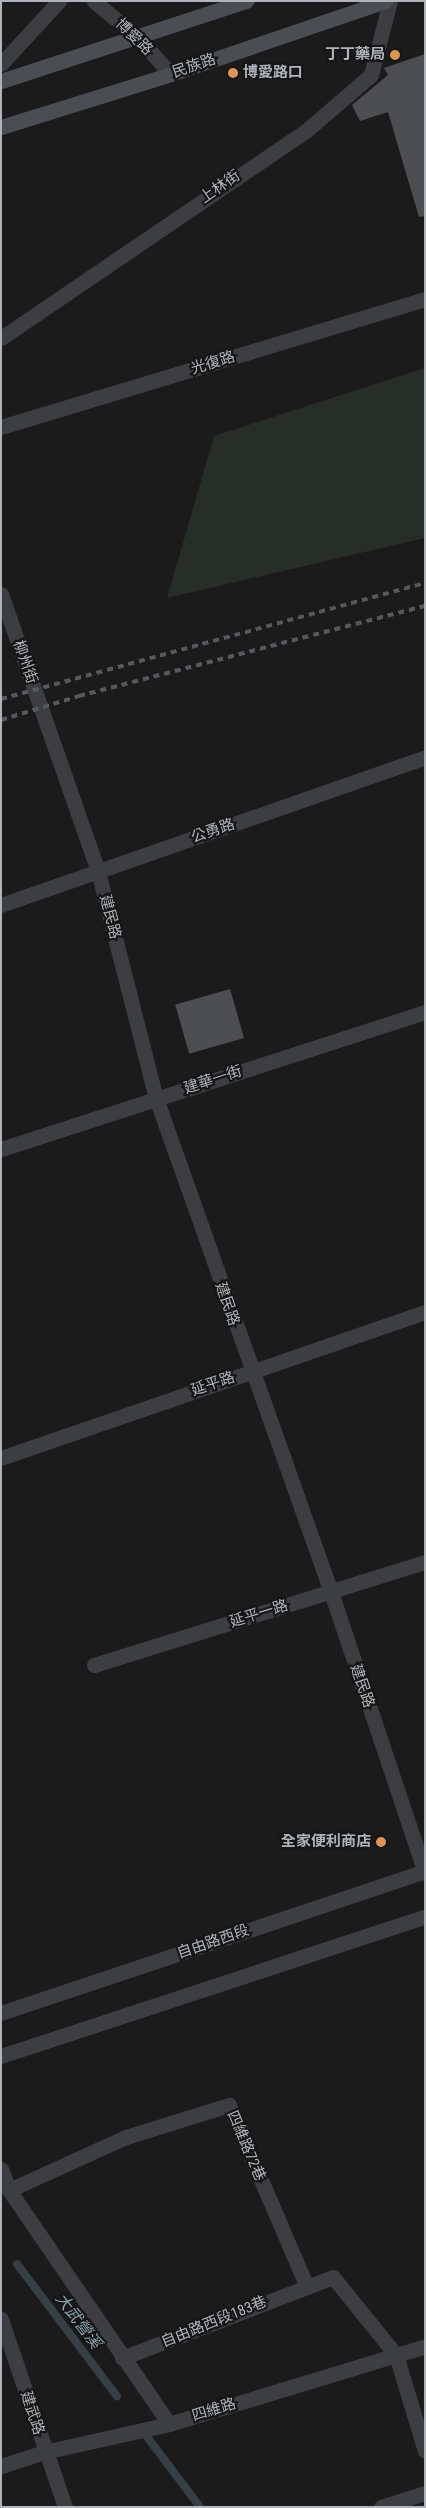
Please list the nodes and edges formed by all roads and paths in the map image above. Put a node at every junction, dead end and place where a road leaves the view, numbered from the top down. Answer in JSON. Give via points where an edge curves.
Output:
{"nodes":[{"id":1,"x":59,"y":1,"type":"edge"},
{"id":2,"x":94,"y":1,"type":"edge"},
{"id":3,"x":246,"y":1,"type":"edge"},
{"id":4,"x":385,"y":1,"type":"edge"},
{"id":5,"x":390,"y":1,"type":"edge"},
{"id":6,"x":137,"y":37,"type":"junction"},
{"id":7,"x":1,"y":64,"type":"edge"},
{"id":8,"x":171,"y":74,"type":"junction"},
{"id":9,"x":1,"y":81,"type":"edge"},
{"id":10,"x":1,"y":127,"type":"edge"},
{"id":11,"x":425,"y":299,"type":"edge"},
{"id":12,"x":1,"y":338,"type":"edge"},
{"id":13,"x":1,"y":427,"type":"edge"},
{"id":14,"x":1,"y":594,"type":"edge"},
{"id":15,"x":48,"y":729,"type":"joint"},
{"id":16,"x":425,"y":757,"type":"edge"},
{"id":17,"x":98,"y":871,"type":"junction"},
{"id":18,"x":1,"y":906,"type":"edge"},
{"id":19,"x":425,"y":1012,"type":"edge"},
{"id":20,"x":156,"y":1098,"type":"junction"},
{"id":21,"x":1,"y":1149,"type":"edge"},
{"id":22,"x":425,"y":1312,"type":"edge"},
{"id":23,"x":250,"y":1370,"type":"junction"},
{"id":24,"x":1,"y":1458,"type":"edge"},
{"id":25,"x":425,"y":1562,"type":"edge"},
{"id":26,"x":331,"y":1592,"type":"junction"},
{"id":27,"x":94,"y":1665,"type":"dead end"},
{"id":28,"x":425,"y":1872,"type":"edge"},
{"id":29,"x":425,"y":1917,"type":"edge"},
{"id":30,"x":1,"y":2013,"type":"edge"},
{"id":31,"x":1,"y":2056,"type":"edge"},
{"id":32,"x":1,"y":2169,"type":"edge"},
{"id":33,"x":10,"y":2190,"type":"junction"},
{"id":34,"x":306,"y":2285,"type":"junction"},
{"id":35,"x":1,"y":2319,"type":"edge"},
{"id":36,"x":425,"y":2346,"type":"edge"},
{"id":37,"x":396,"y":2355,"type":"junction"},
{"id":38,"x":122,"y":2358,"type":"junction"},
{"id":39,"x":169,"y":2424,"type":"junction"},
{"id":40,"x":425,"y":2451,"type":"edge"},
{"id":41,"x":44,"y":2452,"type":"junction"},
{"id":42,"x":1,"y":2466,"type":"edge"},
{"id":43,"x":425,"y":2493,"type":"edge"},
{"id":44,"x":65,"y":2507,"type":"edge"},
{"id":45,"x":381,"y":2507,"type":"edge"}],
"edges":[{"from":1,"to":7,"type":"street"},
{"from":2,"to":6,"type":"street","name":"博愛路"},
{"from":3,"to":6,"type":"street"},
{"from":4,"to":8,"type":"street","name":"民族路"},
{"from":5,"to":12,"type":"street","name":"上林街","via":[[371,76],[308,129]]},
{"from":6,"to":8,"type":"street","name":"博愛路"},
{"from":6,"to":9,"type":"street"},
{"from":8,"to":10,"type":"street","name":"民族路"},
{"from":11,"to":13,"type":"street","name":"光復路"},
{"from":14,"to":15,"type":"street","name":"柳州街"},
{"from":15,"to":17,"type":"street","name":"建民路"},
{"from":16,"to":17,"type":"street","name":"公勇路"},
{"from":17,"to":18,"type":"street","name":"公勇路"},
{"from":17,"to":20,"type":"street","name":"建民路"},
{"from":19,"to":20,"type":"street","name":"建華一街"},
{"from":20,"to":21,"type":"street","name":"建華一街"},
{"from":20,"to":23,"type":"street","name":"建民路"},
{"from":22,"to":23,"type":"street","name":"延平路"},
{"from":23,"to":24,"type":"street","name":"延平路"},
{"from":23,"to":26,"type":"street","name":"建民路"},
{"from":25,"to":26,"type":"street","name":"延平一路"},
{"from":26,"to":27,"type":"street","name":"延平一路"},
{"from":26,"to":28,"type":"street","name":"建民路"},
{"from":28,"to":30,"type":"street","name":"自由路西段"},
{"from":29,"to":31,"type":"street"},
{"from":32,"to":33,"type":"street"},
{"from":33,"to":34,"type":"street","name":"四維路72巷","via":[[126,2137],[229,2105]]},
{"from":33,"to":38,"type":"street"},
{"from":34,"to":37,"type":"street","via":[[333,2277]]},
{"from":34,"to":38,"type":"street","name":"自由路西段183巷"},
{"from":35,"to":41,"type":"street","name":"建武路"},
{"from":36,"to":37,"type":"street","name":"四維路"},
{"from":37,"to":39,"type":"street","name":"四維路"},
{"from":37,"to":40,"type":"street"},
{"from":38,"to":39,"type":"street"},
{"from":39,"to":41,"type":"street","name":"四維路"},
{"from":41,"to":42,"type":"street","name":"四維路"},
{"from":41,"to":44,"type":"street","name":"建武路"},
{"from":43,"to":45,"type":"street"}]}
